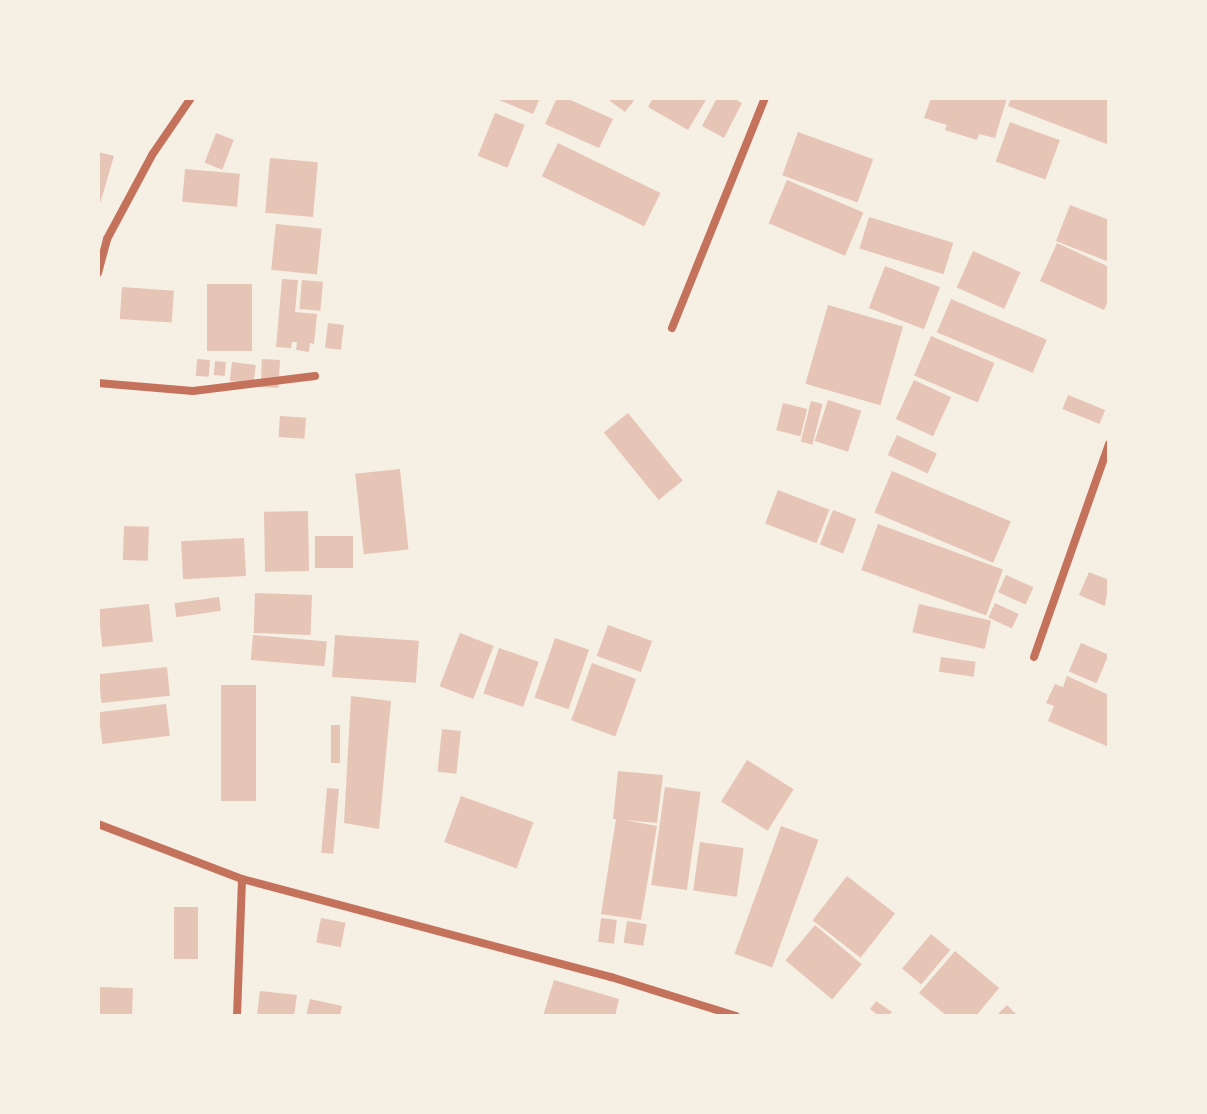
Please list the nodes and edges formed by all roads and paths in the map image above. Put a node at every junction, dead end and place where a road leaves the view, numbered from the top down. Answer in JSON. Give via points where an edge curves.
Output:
{"nodes":[{"id":1,"x":191,"y":98,"type":"edge"},
{"id":2,"x":765,"y":98,"type":"edge"},
{"id":3,"x":98,"y":273,"type":"edge"},
{"id":4,"x":672,"y":328,"type":"dead end"},
{"id":5,"x":315,"y":376,"type":"dead end"},
{"id":6,"x":98,"y":383,"type":"edge"},
{"id":7,"x":1109,"y":444,"type":"edge"},
{"id":8,"x":1034,"y":657,"type":"dead end"},
{"id":9,"x":98,"y":824,"type":"edge"},
{"id":10,"x":242,"y":879,"type":"junction"},
{"id":11,"x":237,"y":1016,"type":"edge"},
{"id":12,"x":736,"y":1016,"type":"edge"}],
"edges":[{"from":1,"to":3,"type":"street","via":[[114,225]]},
{"from":2,"to":4,"type":"street"},
{"from":5,"to":6,"type":"street","via":[[193,391]]},
{"from":7,"to":8,"type":"street"},
{"from":9,"to":10,"type":"street"},
{"from":10,"to":11,"type":"street"},
{"from":10,"to":12,"type":"street","via":[[611,977]]}]}
